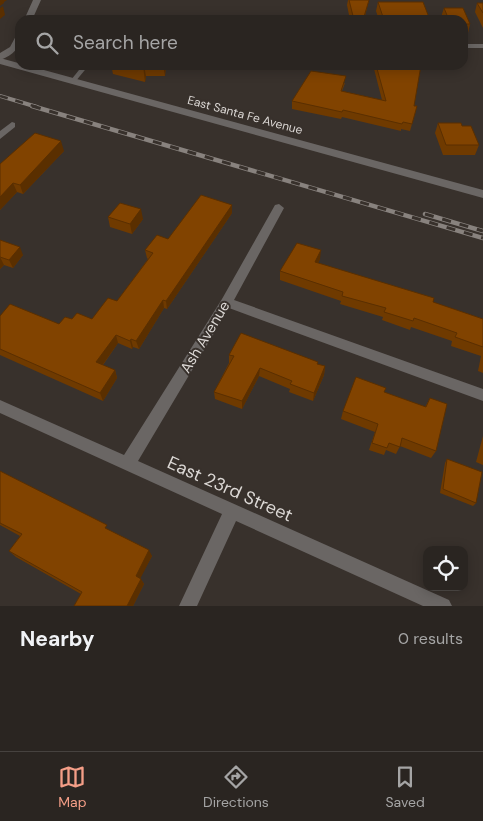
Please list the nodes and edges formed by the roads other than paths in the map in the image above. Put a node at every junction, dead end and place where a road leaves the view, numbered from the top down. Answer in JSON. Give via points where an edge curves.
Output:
{"nodes":[{"id":1,"x":37,"y":0,"type":"edge"},
{"id":2,"x":30,"y":15,"type":"edge"},
{"id":3,"x":468,"y":46,"type":"edge"},
{"id":4,"x":483,"y":46,"type":"edge"},
{"id":5,"x":15,"y":50,"type":"edge"},
{"id":6,"x":0,"y":59,"type":"edge"},
{"id":7,"x":15,"y":64,"type":"edge"},
{"id":8,"x":36,"y":70,"type":"edge"},
{"id":9,"x":82,"y":70,"type":"edge"},
{"id":10,"x":73,"y":81,"type":"junction"},
{"id":11,"x":12,"y":125,"type":"dead end"},
{"id":12,"x":0,"y":136,"type":"edge"},
{"id":13,"x":483,"y":194,"type":"edge"},
{"id":14,"x":280,"y":208,"type":"dead end"},
{"id":15,"x":226,"y":302,"type":"junction"},
{"id":16,"x":483,"y":394,"type":"edge"},
{"id":17,"x":0,"y":406,"type":"edge"},
{"id":18,"x":126,"y":464,"type":"junction"},
{"id":19,"x":232,"y":512,"type":"junction"},
{"id":20,"x":188,"y":606,"type":"edge"},
{"id":21,"x":443,"y":606,"type":"edge"}],
"edges":[{"from":1,"to":2,"type":"street"},
{"from":3,"to":4,"type":"street"},
{"from":5,"to":6,"type":"street"},
{"from":6,"to":7,"type":"street","name":"East Santa Fe Avenue"},
{"from":8,"to":10,"type":"street","name":"East Santa Fe Avenue"},
{"from":9,"to":10,"type":"lane"},
{"from":10,"to":13,"type":"street","name":"East Santa Fe Avenue"},
{"from":11,"to":12,"type":"street"},
{"from":14,"to":15,"type":"street","name":"Ash Avenue"},
{"from":15,"to":16,"type":"street"},
{"from":15,"to":18,"type":"street","name":"Ash Avenue"},
{"from":17,"to":18,"type":"street","name":"East 23rd Street"},
{"from":18,"to":19,"type":"street","name":"East 23rd Street"},
{"from":19,"to":20,"type":"street"},
{"from":19,"to":21,"type":"street","name":"East 23rd Street"}]}
